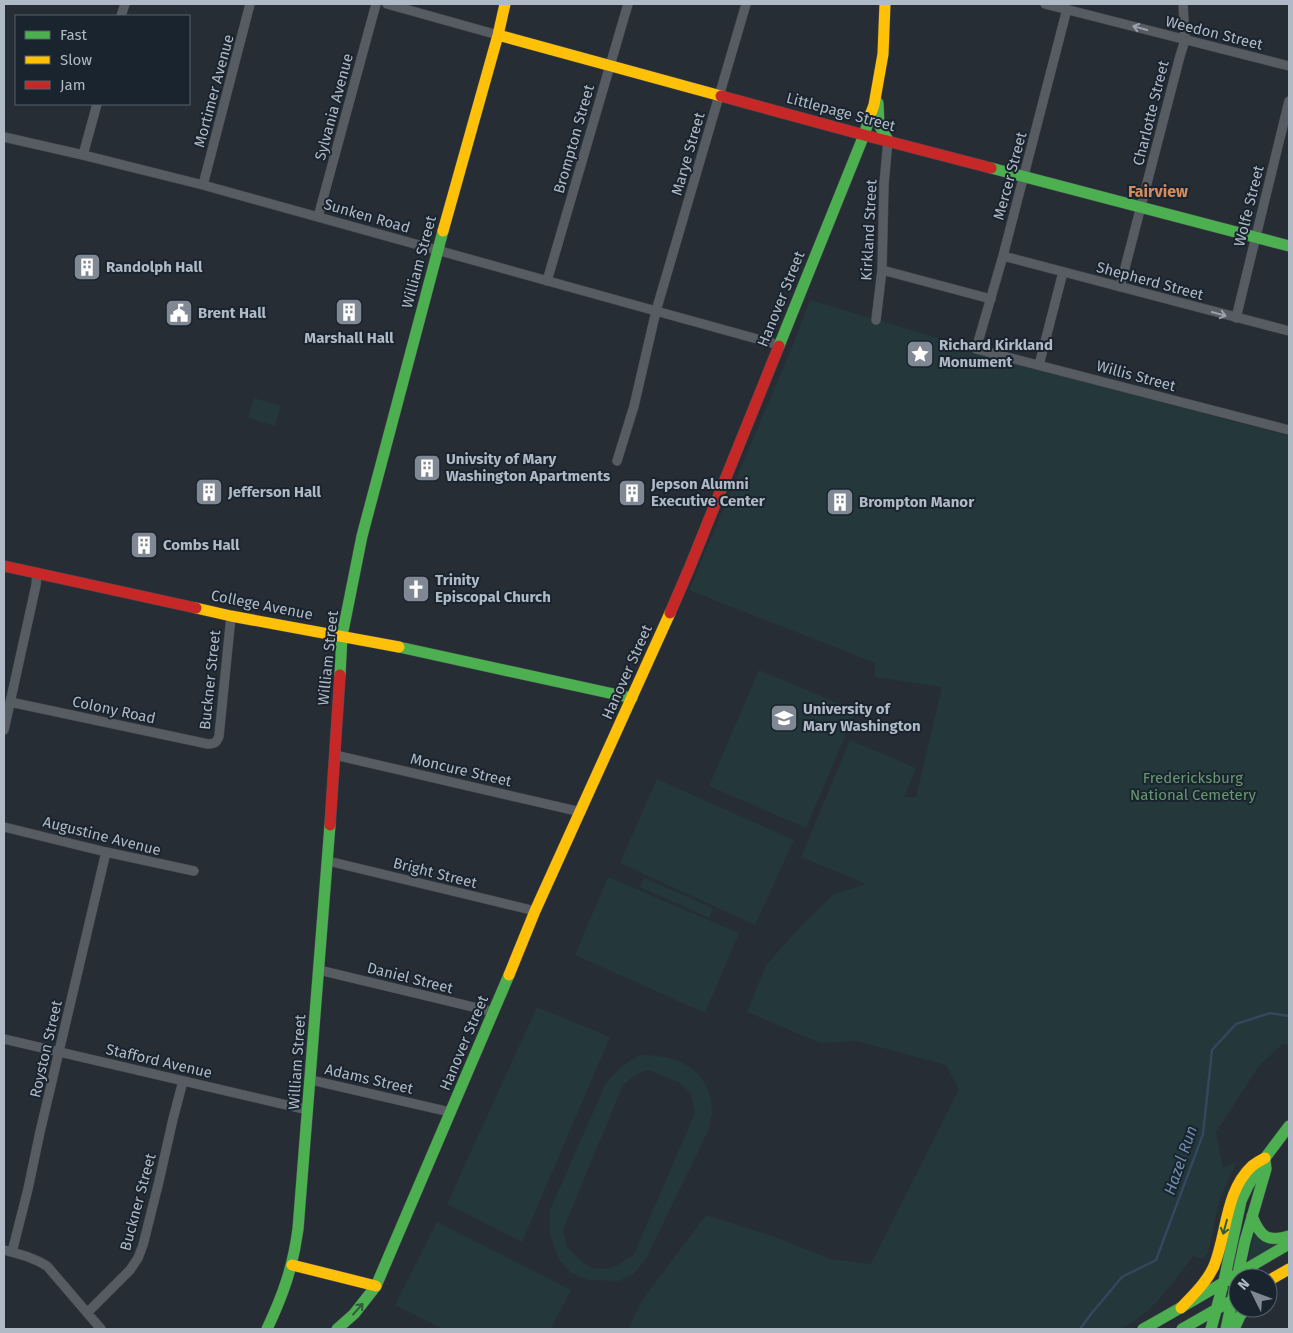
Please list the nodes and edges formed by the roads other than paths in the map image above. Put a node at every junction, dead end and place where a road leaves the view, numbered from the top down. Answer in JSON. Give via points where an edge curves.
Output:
{"nodes":[{"id":1,"x":250,"y":4,"type":"edge"},
{"id":2,"x":376,"y":4,"type":"edge"},
{"id":3,"x":387,"y":4,"type":"edge"},
{"id":4,"x":505,"y":4,"type":"edge"},
{"id":5,"x":628,"y":4,"type":"edge"},
{"id":6,"x":746,"y":4,"type":"edge"},
{"id":7,"x":884,"y":4,"type":"edge"},
{"id":8,"x":1045,"y":4,"type":"edge"},
{"id":9,"x":1182,"y":4,"type":"edge"},
{"id":10,"x":1066,"y":9,"type":"junction"},
{"id":11,"x":498,"y":35,"type":"junction"},
{"id":12,"x":1185,"y":40,"type":"junction"},
{"id":13,"x":610,"y":66,"type":"junction"},
{"id":14,"x":1289,"y":66,"type":"edge"},
{"id":15,"x":877,"y":88,"type":"junction"},
{"id":16,"x":720,"y":96,"type":"junction"},
{"id":17,"x":1289,"y":101,"type":"edge"},
{"id":18,"x":98,"y":105,"type":"edge"},
{"id":19,"x":864,"y":134,"type":"junction"},
{"id":20,"x":4,"y":137,"type":"edge"},
{"id":21,"x":888,"y":140,"type":"junction"},
{"id":22,"x":84,"y":155,"type":"junction"},
{"id":23,"x":1024,"y":177,"type":"junction"},
{"id":24,"x":204,"y":185,"type":"junction"},
{"id":25,"x":1141,"y":207,"type":"junction"},
{"id":26,"x":318,"y":217,"type":"junction"},
{"id":27,"x":1256,"y":237,"type":"junction"},
{"id":28,"x":1289,"y":246,"type":"edge"},
{"id":29,"x":438,"y":250,"type":"junction"},
{"id":30,"x":1003,"y":256,"type":"junction"},
{"id":31,"x":882,"y":270,"type":"junction"},
{"id":32,"x":1063,"y":272,"type":"junction"},
{"id":33,"x":547,"y":281,"type":"junction"},
{"id":34,"x":1120,"y":287,"type":"junction"},
{"id":35,"x":991,"y":299,"type":"junction"},
{"id":36,"x":656,"y":312,"type":"junction"},
{"id":37,"x":1236,"y":318,"type":"junction"},
{"id":38,"x":876,"y":320,"type":"dead end"},
{"id":39,"x":1289,"y":331,"type":"edge"},
{"id":40,"x":779,"y":345,"type":"junction"},
{"id":41,"x":976,"y":349,"type":"joint"},
{"id":42,"x":1039,"y":365,"type":"junction"},
{"id":43,"x":1289,"y":430,"type":"edge"},
{"id":44,"x":617,"y":461,"type":"dead end"},
{"id":45,"x":4,"y":566,"type":"edge"},
{"id":46,"x":37,"y":573,"type":"junction"},
{"id":47,"x":231,"y":616,"type":"junction"},
{"id":48,"x":342,"y":636,"type":"junction"},
{"id":49,"x":632,"y":698,"type":"junction"},
{"id":50,"x":10,"y":702,"type":"junction"},
{"id":51,"x":4,"y":730,"type":"edge"},
{"id":52,"x":213,"y":744,"type":"joint"},
{"id":53,"x":335,"y":754,"type":"junction"},
{"id":54,"x":581,"y":812,"type":"junction"},
{"id":55,"x":4,"y":826,"type":"edge"},
{"id":56,"x":106,"y":852,"type":"junction"},
{"id":57,"x":328,"y":861,"type":"junction"},
{"id":58,"x":194,"y":872,"type":"dead end"},
{"id":59,"x":534,"y":911,"type":"junction"},
{"id":60,"x":319,"y":970,"type":"junction"},
{"id":61,"x":494,"y":1012,"type":"junction"},
{"id":62,"x":4,"y":1039,"type":"edge"},
{"id":63,"x":60,"y":1052,"type":"junction"},
{"id":64,"x":311,"y":1080,"type":"junction"},
{"id":65,"x":183,"y":1081,"type":"junction"},
{"id":66,"x":308,"y":1110,"type":"junction"},
{"id":67,"x":450,"y":1112,"type":"junction"},
{"id":68,"x":1289,"y":1126,"type":"edge"},
{"id":69,"x":1265,"y":1158,"type":"junction"},
{"id":70,"x":1252,"y":1216,"type":"junction"},
{"id":71,"x":1289,"y":1236,"type":"edge"},
{"id":72,"x":1289,"y":1244,"type":"edge"},
{"id":73,"x":8,"y":1251,"type":"edge"},
{"id":74,"x":292,"y":1265,"type":"junction"},
{"id":75,"x":1239,"y":1268,"type":"edge"},
{"id":76,"x":1247,"y":1268,"type":"edge"},
{"id":77,"x":1289,"y":1269,"type":"edge"},
{"id":78,"x":1278,"y":1276,"type":"edge"},
{"id":79,"x":1228,"y":1279,"type":"edge"},
{"id":80,"x":1224,"y":1281,"type":"junction"},
{"id":81,"x":376,"y":1286,"type":"junction"},
{"id":82,"x":1228,"y":1303,"type":"edge"},
{"id":83,"x":1181,"y":1308,"type":"junction"},
{"id":84,"x":1216,"y":1310,"type":"junction"},
{"id":85,"x":87,"y":1313,"type":"junction"},
{"id":86,"x":101,"y":1329,"type":"edge"},
{"id":87,"x":266,"y":1329,"type":"edge"},
{"id":88,"x":337,"y":1329,"type":"edge"},
{"id":89,"x":1143,"y":1329,"type":"edge"},
{"id":90,"x":1182,"y":1329,"type":"edge"},
{"id":91,"x":1211,"y":1329,"type":"edge"}],
"edges":[{"from":1,"to":24,"type":"street","name":"Mortimer Avenue"},
{"from":2,"to":26,"type":"street","name":"Sylvania Avenue"},
{"from":3,"to":11,"type":"street","name":"Littlepage Street"},
{"from":4,"to":11,"type":"main road","name":"William Street"},
{"from":5,"to":13,"type":"street","name":"Brompton Street"},
{"from":6,"to":16,"type":"street","name":"Marye Street"},
{"from":7,"to":15,"type":"main road","name":"Hanover Street","via":[[883,54]]},
{"from":8,"to":10,"type":"street","name":"Weedon Street"},
{"from":9,"to":12,"type":"street","name":"Charlotte Street"},
{"from":12,"to":10,"type":"street","name":"Weedon Street","one_way":true},
{"from":10,"to":23,"type":"street","name":"Mercer Street"},
{"from":11,"to":13,"type":"main road","name":"Littlepage Street"},
{"from":11,"to":29,"type":"main road","name":"William Street"},
{"from":12,"to":14,"type":"street","name":"Weedon Street"},
{"from":12,"to":25,"type":"street","name":"Charlotte Street"},
{"from":13,"to":16,"type":"main road","name":"Littlepage Street"},
{"from":13,"to":33,"type":"street","name":"Brompton Street"},
{"from":15,"to":19,"type":"main road","name":"Hanover Street"},
{"from":15,"to":21,"type":"main road","via":[[879,125]]},
{"from":16,"to":19,"type":"main road","name":"Littlepage Street"},
{"from":16,"to":36,"type":"street","name":"Marye Street"},
{"from":17,"to":27,"type":"street","name":"Wolfe Street"},
{"from":18,"to":22,"type":"street"},
{"from":19,"to":21,"type":"main road","name":"Littlepage Street"},
{"from":19,"to":40,"type":"main road","name":"Hanover Street"},
{"from":20,"to":22,"type":"street","name":"Sunken Road"},
{"from":21,"to":23,"type":"main road","name":"Littlepage Street"},
{"from":21,"to":31,"type":"street","name":"Kirkland Street"},
{"from":22,"to":24,"type":"street","name":"Sunken Road"},
{"from":23,"to":25,"type":"main road","name":"Littlepage Street"},
{"from":23,"to":30,"type":"street","name":"Mercer Street"},
{"from":24,"to":26,"type":"street","name":"Sunken Road"},
{"from":25,"to":27,"type":"main road","name":"Littlepage Street"},
{"from":25,"to":34,"type":"street","name":"Charlotte Street"},
{"from":26,"to":29,"type":"street","name":"Sunken Road"},
{"from":27,"to":28,"type":"main road","name":"Littlepage Street"},
{"from":27,"to":37,"type":"street","name":"Wolfe Street"},
{"from":29,"to":33,"type":"street","name":"Sunken Road"},
{"from":29,"to":48,"type":"main road","name":"William Street","via":[[362,536]]},
{"from":30,"to":32,"type":"street","name":"Shepherd Street"},
{"from":30,"to":35,"type":"street","name":"Mercer Street"},
{"from":31,"to":35,"type":"street"},
{"from":31,"to":38,"type":"street","name":"Kirkland Street"},
{"from":32,"to":34,"type":"street","name":"Shepherd Street"},
{"from":32,"to":42,"type":"street"},
{"from":33,"to":36,"type":"street","name":"Sunken Road"},
{"from":34,"to":37,"type":"street","name":"Shepherd Street","one_way":true},
{"from":35,"to":41,"type":"street","name":"Mercer Street"},
{"from":36,"to":40,"type":"street","name":"Sunken Road"},
{"from":36,"to":44,"type":"street","name":"Marye Street","via":[[634,406]]},
{"from":37,"to":39,"type":"street","name":"Shepherd Street"},
{"from":40,"to":49,"type":"main road","name":"Hanover Street","via":[[694,557]]},
{"from":41,"to":42,"type":"street","name":"Willis Street"},
{"from":42,"to":43,"type":"street","name":"Willis Street"},
{"from":45,"to":46,"type":"main road","name":"College Avenue"},
{"from":46,"to":47,"type":"main road","name":"College Avenue"},
{"from":46,"to":50,"type":"street"},
{"from":47,"to":48,"type":"main road","name":"College Avenue"},
{"from":47,"to":52,"type":"street","name":"Buckner Street","via":[[219,736]]},
{"from":48,"to":49,"type":"main road","name":"College Avenue"},
{"from":48,"to":53,"type":"main road","name":"William Street"},
{"from":49,"to":54,"type":"main road","name":"Hanover Street"},
{"from":50,"to":51,"type":"street"},
{"from":50,"to":52,"type":"street","name":"Colony Road"},
{"from":53,"to":54,"type":"street","name":"Moncure Street"},
{"from":53,"to":57,"type":"main road","name":"William Street"},
{"from":54,"to":59,"type":"main road","name":"Hanover Street"},
{"from":55,"to":56,"type":"street","name":"Augustine Avenue"},
{"from":56,"to":58,"type":"street","name":"Augustine Avenue"},
{"from":56,"to":63,"type":"street","name":"Royston Street"},
{"from":57,"to":59,"type":"street","name":"Bright Street"},
{"from":57,"to":60,"type":"main road","name":"William Street"},
{"from":59,"to":61,"type":"main road","name":"Hanover Street"},
{"from":60,"to":61,"type":"street","name":"Daniel Street"},
{"from":60,"to":64,"type":"main road","name":"William Street"},
{"from":61,"to":67,"type":"main road","name":"Hanover Street"},
{"from":62,"to":63,"type":"street","name":"Stafford Avenue"},
{"from":63,"to":65,"type":"street","name":"Stafford Avenue"},
{"from":63,"to":73,"type":"street","name":"Royston Street","via":[[28,1189]]},
{"from":64,"to":66,"type":"main road","name":"William Street"},
{"from":64,"to":67,"type":"street","name":"Adams Street"},
{"from":65,"to":66,"type":"street","name":"Stafford Avenue"},
{"from":65,"to":85,"type":"street","name":"Buckner Street","via":[[138,1258]]},
{"from":66,"to":74,"type":"main road","name":"William Street"},
{"from":67,"to":81,"type":"main road","name":"Hanover Street"},
{"from":68,"to":69,"type":"main road"},
{"from":69,"to":70,"type":"main road","via":[[1266,1169]]},
{"from":69,"to":80,"type":"main road","via":[[1241,1201]]},
{"from":69,"to":83,"type":"main road","one_way":true,"via":[[1257,1160],[1237,1186],[1214,1266]]},
{"from":70,"to":71,"type":"main road","via":[[1258,1230],[1268,1238],[1280,1240]]},
{"from":70,"to":75,"type":"main road"},
{"from":72,"to":76,"type":"main road"},
{"from":73,"to":85,"type":"street","via":[[36,1259],[47,1266]]},
{"from":74,"to":81,"type":"main road"},
{"from":74,"to":87,"type":"main road","name":"William Street"},
{"from":77,"to":78,"type":"main road"},
{"from":79,"to":80,"type":"main road"},
{"from":80,"to":83,"type":"main road"},
{"from":80,"to":84,"type":"main road"},
{"from":88,"to":81,"type":"main road","name":"Hanover Street","one_way":true,"via":[[354,1314]]},
{"from":82,"to":84,"type":"main road"},
{"from":83,"to":89,"type":"main road"},
{"from":84,"to":90,"type":"main road"},
{"from":84,"to":91,"type":"main road"},
{"from":85,"to":86,"type":"street"}]}
